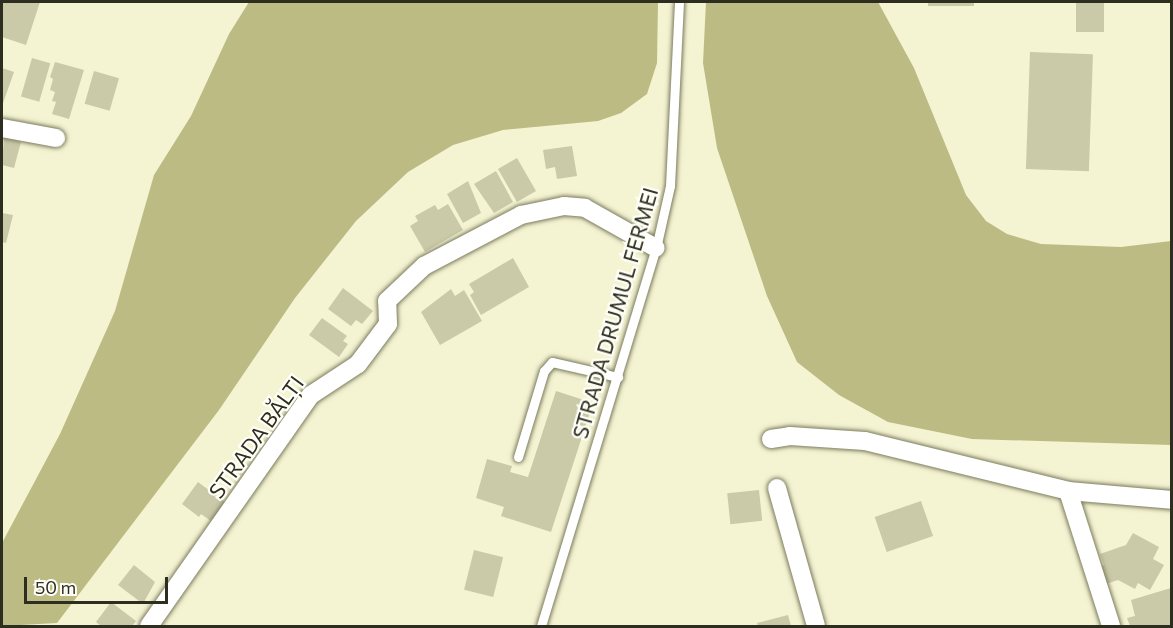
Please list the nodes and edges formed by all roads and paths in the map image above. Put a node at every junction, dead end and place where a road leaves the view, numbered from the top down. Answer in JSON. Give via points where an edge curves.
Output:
{"nodes":[{"id":1,"x":679,"y":2,"type":"edge"},
{"id":2,"x":2,"y":128,"type":"edge"},
{"id":3,"x":56,"y":138,"type":"dead end"},
{"id":4,"x":656,"y":248,"type":"junction"},
{"id":5,"x":618,"y":377,"type":"junction"},
{"id":6,"x":771,"y":439,"type":"dead end"},
{"id":7,"x":518,"y":457,"type":"dead end"},
{"id":8,"x":777,"y":488,"type":"dead end"},
{"id":9,"x":1068,"y":491,"type":"junction"},
{"id":10,"x":1172,"y":500,"type":"edge"},
{"id":11,"x":149,"y":627,"type":"edge"},
{"id":12,"x":541,"y":627,"type":"edge"},
{"id":13,"x":816,"y":627,"type":"edge"},
{"id":14,"x":1111,"y":627,"type":"edge"}],
"edges":[{"from":1,"to":4,"type":"lane","name":"STRADA DRUMUL FERMEI","via":[[674,166]]},
{"from":2,"to":3,"type":"street"},
{"from":4,"to":5,"type":"lane","name":"STRADA DRUMUL FERMEI"},
{"from":4,"to":11,"type":"street","name":"STRADA BĂLȚI","via":[[585,208],[564,206],[521,215],[424,266],[387,301],[388,324],[358,364],[311,394]]},
{"from":5,"to":7,"type":"lane","via":[[552,362],[544,371]]},
{"from":5,"to":12,"type":"lane","name":"STRADA DRUMUL FERMEI"},
{"from":6,"to":9,"type":"street","via":[[790,436],[865,441]]},
{"from":8,"to":13,"type":"street"},
{"from":9,"to":10,"type":"street"},
{"from":9,"to":14,"type":"street"}]}
